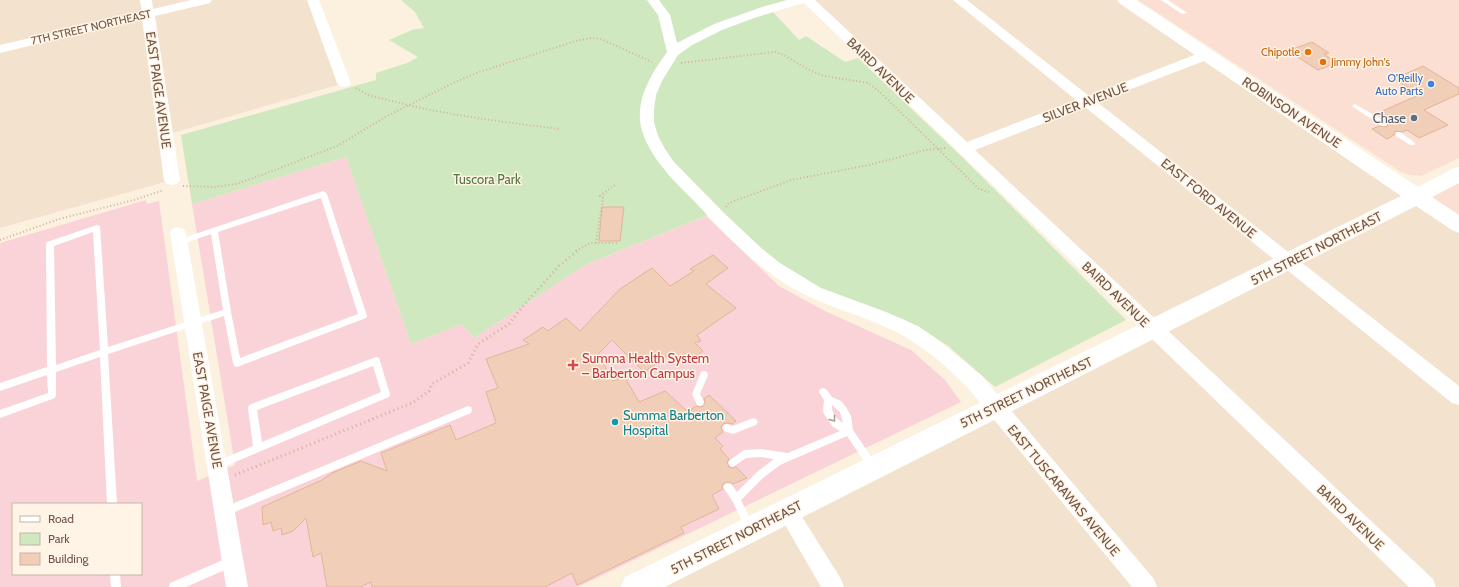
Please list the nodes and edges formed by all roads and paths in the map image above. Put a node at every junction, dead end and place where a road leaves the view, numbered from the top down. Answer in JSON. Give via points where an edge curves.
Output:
{"nodes":[{"id":1,"x":146,"y":0,"type":"edge"},
{"id":2,"x":206,"y":0,"type":"edge"},
{"id":3,"x":313,"y":0,"type":"edge"},
{"id":4,"x":653,"y":0,"type":"edge"},
{"id":5,"x":800,"y":0,"type":"edge"},
{"id":6,"x":808,"y":0,"type":"edge"},
{"id":7,"x":959,"y":0,"type":"edge"},
{"id":8,"x":1124,"y":0,"type":"edge"},
{"id":9,"x":1164,"y":0,"type":"edge"},
{"id":10,"x":1184,"y":13,"type":"dead end"},
{"id":11,"x":148,"y":14,"type":"junction"},
{"id":12,"x":0,"y":49,"type":"edge"},
{"id":13,"x":673,"y":52,"type":"junction"},
{"id":14,"x":1207,"y":55,"type":"junction"},
{"id":15,"x":662,"y":67,"type":"junction"},
{"id":16,"x":347,"y":77,"type":"joint"},
{"id":17,"x":1088,"y":101,"type":"junction"},
{"id":18,"x":408,"y":105,"type":"junction"},
{"id":19,"x":1355,"y":106,"type":"dead end"},
{"id":20,"x":1384,"y":124,"type":"dead end"},
{"id":21,"x":560,"y":129,"type":"dead end"},
{"id":22,"x":1398,"y":134,"type":"dead end"},
{"id":23,"x":1412,"y":143,"type":"dead end"},
{"id":24,"x":962,"y":147,"type":"junction"},
{"id":25,"x":939,"y":149,"type":"junction"},
{"id":26,"x":1459,"y":174,"type":"edge"},
{"id":27,"x":173,"y":185,"type":"junction"},
{"id":28,"x":614,"y":185,"type":"dead end"},
{"id":29,"x":1006,"y":189,"type":"junction"},
{"id":30,"x":1416,"y":196,"type":"junction"},
{"id":31,"x":719,"y":216,"type":"junction"},
{"id":32,"x":1459,"y":226,"type":"edge"},
{"id":33,"x":214,"y":230,"type":"junction"},
{"id":34,"x":179,"y":237,"type":"joint"},
{"id":35,"x":0,"y":240,"type":"edge"},
{"id":36,"x":596,"y":243,"type":"junction"},
{"id":37,"x":618,"y":243,"type":"dead end"},
{"id":38,"x":1288,"y":262,"type":"junction"},
{"id":39,"x":226,"y":312,"type":"junction"},
{"id":40,"x":192,"y":323,"type":"junction"},
{"id":41,"x":1153,"y":329,"type":"junction"},
{"id":42,"x":104,"y":352,"type":"junction"},
{"id":43,"x":52,"y":370,"type":"junction"},
{"id":44,"x":704,"y":375,"type":"dead end"},
{"id":45,"x":1,"y":386,"type":"edge"},
{"id":46,"x":823,"y":392,"type":"dead end"},
{"id":47,"x":1459,"y":397,"type":"edge"},
{"id":48,"x":828,"y":400,"type":"junction"},
{"id":49,"x":700,"y":402,"type":"dead end"},
{"id":50,"x":995,"y":408,"type":"junction"},
{"id":51,"x":468,"y":410,"type":"dead end"},
{"id":52,"x":0,"y":414,"type":"edge"},
{"id":53,"x":753,"y":422,"type":"dead end"},
{"id":54,"x":727,"y":428,"type":"dead end"},
{"id":55,"x":849,"y":431,"type":"junction"},
{"id":56,"x":258,"y":448,"type":"junction"},
{"id":57,"x":789,"y":457,"type":"junction"},
{"id":58,"x":733,"y":463,"type":"dead end"},
{"id":59,"x":873,"y":468,"type":"junction"},
{"id":60,"x":219,"y":473,"type":"junction"},
{"id":61,"x":728,"y":487,"type":"dead end"},
{"id":62,"x":736,"y":500,"type":"junction"},
{"id":63,"x":112,"y":503,"type":"edge"},
{"id":64,"x":225,"y":511,"type":"junction"},
{"id":65,"x":787,"y":511,"type":"junction"},
{"id":66,"x":750,"y":529,"type":"junction"},
{"id":67,"x":233,"y":561,"type":"junction"},
{"id":68,"x":116,"y":575,"type":"edge"},
{"id":69,"x":116,"y":587,"type":"edge"},
{"id":70,"x":174,"y":587,"type":"edge"},
{"id":71,"x":237,"y":587,"type":"edge"},
{"id":72,"x":635,"y":587,"type":"edge"},
{"id":73,"x":833,"y":587,"type":"edge"},
{"id":74,"x":1146,"y":587,"type":"edge"},
{"id":75,"x":1425,"y":587,"type":"edge"}],
"edges":[{"from":1,"to":11,"type":"street","name":"EAST PAIGE AVENUE"},
{"from":2,"to":11,"type":"street","name":"7TH STREET NORTHEAST"},
{"from":3,"to":16,"type":"street"},
{"from":4,"to":13,"type":"street","via":[[664,16]]},
{"from":5,"to":13,"type":"street","name":"EAST TUSCARAWAS AVENUE","via":[[733,20],[695,37]]},
{"from":6,"to":24,"type":"street","name":"BAIRD AVENUE"},
{"from":7,"to":17,"type":"street","name":"EAST FORD AVENUE"},
{"from":8,"to":14,"type":"main road","name":"ROBINSON AVENUE"},
{"from":9,"to":10,"type":"lane"},
{"from":11,"to":12,"type":"street","name":"7TH STREET NORTHEAST"},
{"from":11,"to":27,"type":"street","name":"EAST PAIGE AVENUE"},
{"from":13,"to":15,"type":"street","name":"EAST TUSCARAWAS AVENUE"},
{"from":14,"to":17,"type":"street","name":"SILVER AVENUE"},
{"from":14,"to":30,"type":"main road","name":"ROBINSON AVENUE"},
{"from":15,"to":18,"type":"path","via":[[601,39],[593,38],[479,72]]},
{"from":15,"to":25,"type":"path","via":[[775,52],[824,76],[860,81],[873,86]]},
{"from":15,"to":31,"type":"street","name":"EAST TUSCARAWAS AVENUE","via":[[648,96],[646,110],[652,141],[669,166]]},
{"from":16,"to":18,"type":"path","via":[[358,91]]},
{"from":17,"to":24,"type":"street","name":"SILVER AVENUE"},
{"from":17,"to":38,"type":"street","name":"EAST FORD AVENUE"},
{"from":18,"to":21,"type":"path","via":[[482,120]]},
{"from":18,"to":27,"type":"path","via":[[337,146],[236,184],[215,187]]},
{"from":19,"to":20,"type":"lane"},
{"from":22,"to":23,"type":"lane"},
{"from":24,"to":25,"type":"path"},
{"from":24,"to":29,"type":"street","name":"BAIRD AVENUE"},
{"from":25,"to":29,"type":"path","via":[[979,189],[991,192]]},
{"from":25,"to":31,"type":"path","via":[[791,180],[729,203]]},
{"from":26,"to":30,"type":"main road","name":"5TH STREET NORTHEAST"},
{"from":27,"to":35,"type":"path","via":[[134,200],[59,219]]},
{"from":28,"to":36,"type":"path","via":[[600,196],[603,198]]},
{"from":29,"to":41,"type":"street","name":"BAIRD AVENUE"},
{"from":30,"to":32,"type":"main road","name":"ROBINSON AVENUE"},
{"from":30,"to":38,"type":"main road","name":"5TH STREET NORTHEAST"},
{"from":31,"to":50,"type":"street","name":"EAST TUSCARAWAS AVENUE","via":[[768,263],[803,287],[902,327],[937,348],[975,382]]},
{"from":33,"to":34,"type":"lane"},
{"from":33,"to":39,"type":"lane"},
{"from":33,"to":39,"type":"lane","via":[[323,194],[363,316],[237,363]]},
{"from":34,"to":40,"type":"street","name":"EAST PAIGE AVENUE"},
{"from":36,"to":37,"type":"path"},
{"from":36,"to":60,"type":"path","via":[[586,245],[566,260],[509,324],[478,344],[468,363],[432,384],[429,391],[412,403]]},
{"from":38,"to":41,"type":"main road","name":"5TH STREET NORTHEAST"},
{"from":38,"to":47,"type":"street","name":"EAST FORD AVENUE"},
{"from":39,"to":40,"type":"lane"},
{"from":40,"to":42,"type":"lane"},
{"from":40,"to":60,"type":"street","name":"EAST PAIGE AVENUE"},
{"from":41,"to":50,"type":"main road","name":"5TH STREET NORTHEAST"},
{"from":41,"to":75,"type":"street","name":"BAIRD AVENUE"},
{"from":42,"to":43,"type":"lane"},
{"from":42,"to":43,"type":"lane","via":[[97,228],[50,244]]},
{"from":42,"to":63,"type":"lane"},
{"from":43,"to":45,"type":"lane"},
{"from":43,"to":52,"type":"lane","via":[[52,395]]},
{"from":44,"to":49,"type":"lane","via":[[696,394]]},
{"from":46,"to":48,"type":"lane"},
{"from":48,"to":55,"type":"lane","via":[[839,404],[847,417]]},
{"from":48,"to":55,"type":"lane","one_way":true,"via":[[827,411],[835,422]]},
{"from":50,"to":59,"type":"main road","name":"5TH STREET NORTHEAST"},
{"from":50,"to":74,"type":"street","name":"EAST TUSCARAWAS AVENUE"},
{"from":51,"to":64,"type":"lane"},
{"from":53,"to":54,"type":"lane","via":[[733,430]]},
{"from":55,"to":57,"type":"lane"},
{"from":55,"to":59,"type":"lane"},
{"from":56,"to":56,"type":"lane","via":[[386,394],[376,361],[252,408]]},
{"from":56,"to":60,"type":"lane"},
{"from":57,"to":58,"type":"lane","via":[[761,453],[744,454]]},
{"from":57,"to":62,"type":"lane","via":[[761,474]]},
{"from":59,"to":65,"type":"main road","name":"5TH STREET NORTHEAST"},
{"from":60,"to":64,"type":"street","name":"EAST PAIGE AVENUE"},
{"from":61,"to":62,"type":"lane"},
{"from":62,"to":66,"type":"lane"},
{"from":64,"to":67,"type":"street","name":"EAST PAIGE AVENUE"},
{"from":65,"to":66,"type":"main road","name":"5TH STREET NORTHEAST"},
{"from":65,"to":73,"type":"street"},
{"from":66,"to":72,"type":"main road","name":"5TH STREET NORTHEAST"},
{"from":67,"to":70,"type":"lane"},
{"from":67,"to":71,"type":"street","name":"EAST PAIGE AVENUE"},
{"from":68,"to":69,"type":"lane"}]}
